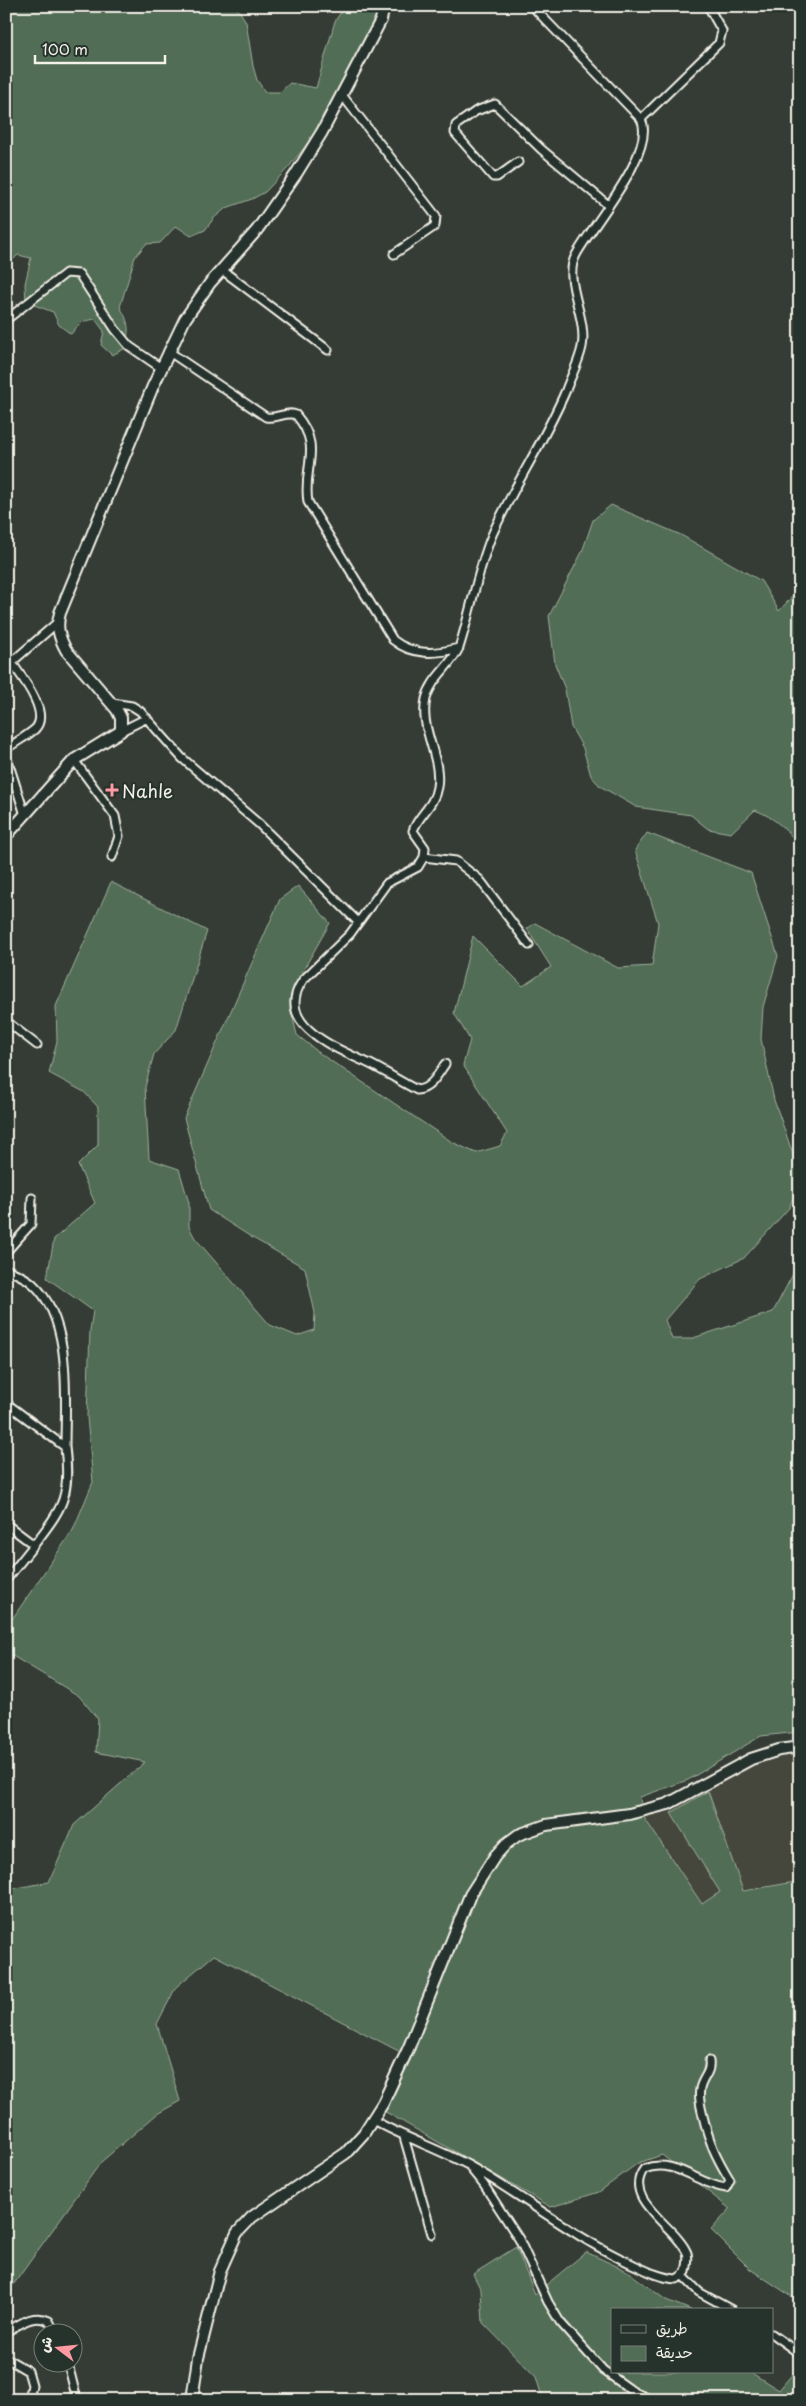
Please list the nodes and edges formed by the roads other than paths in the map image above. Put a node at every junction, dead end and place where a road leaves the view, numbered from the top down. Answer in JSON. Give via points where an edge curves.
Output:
{"nodes":[{"id":1,"x":424,"y":6,"type":"edge"},
{"id":2,"x":440,"y":6,"type":"edge"},
{"id":3,"x":532,"y":6,"type":"edge"},
{"id":4,"x":708,"y":6,"type":"edge"},
{"id":5,"x":385,"y":8,"type":"edge"},
{"id":6,"x":342,"y":95,"type":"junction"},
{"id":7,"x":641,"y":119,"type":"junction"},
{"id":8,"x":518,"y":162,"type":"dead end"},
{"id":9,"x":608,"y":205,"type":"junction"},
{"id":10,"x":394,"y":254,"type":"dead end"},
{"id":11,"x":222,"y":270,"type":"junction"},
{"id":12,"x":6,"y":320,"type":"edge"},
{"id":13,"x":328,"y":350,"type":"dead end"},
{"id":14,"x":168,"y":351,"type":"junction"},
{"id":15,"x":161,"y":368,"type":"junction"},
{"id":16,"x":58,"y":622,"type":"junction"},
{"id":17,"x":460,"y":648,"type":"junction"},
{"id":18,"x":9,"y":665,"type":"edge"},
{"id":19,"x":112,"y":703,"type":"junction"},
{"id":20,"x":147,"y":718,"type":"junction"},
{"id":21,"x":121,"y":731,"type":"junction"},
{"id":22,"x":6,"y":749,"type":"edge"},
{"id":23,"x":6,"y":755,"type":"edge"},
{"id":24,"x":74,"y":760,"type":"junction"},
{"id":25,"x":26,"y":815,"type":"junction"},
{"id":26,"x":6,"y":836,"type":"edge"},
{"id":27,"x":112,"y":857,"type":"dead end"},
{"id":28,"x":424,"y":857,"type":"junction"},
{"id":29,"x":358,"y":922,"type":"junction"},
{"id":30,"x":529,"y":945,"type":"dead end"},
{"id":31,"x":6,"y":1021,"type":"edge"},
{"id":32,"x":37,"y":1045,"type":"dead end"},
{"id":33,"x":445,"y":1064,"type":"dead end"},
{"id":34,"x":32,"y":1198,"type":"dead end"},
{"id":35,"x":6,"y":1252,"type":"edge"},
{"id":36,"x":6,"y":1269,"type":"edge"},
{"id":37,"x":6,"y":1403,"type":"edge"},
{"id":38,"x":66,"y":1447,"type":"junction"},
{"id":39,"x":6,"y":1524,"type":"edge"},
{"id":40,"x":34,"y":1545,"type":"junction"},
{"id":41,"x":6,"y":1580,"type":"edge"},
{"id":42,"x":800,"y":1747,"type":"edge"},
{"id":43,"x":709,"y":2061,"type":"dead end"},
{"id":44,"x":373,"y":2120,"type":"junction"},
{"id":45,"x":404,"y":2137,"type":"junction"},
{"id":46,"x":468,"y":2165,"type":"junction"},
{"id":47,"x":432,"y":2234,"type":"dead end"},
{"id":48,"x":683,"y":2276,"type":"junction"},
{"id":49,"x":728,"y":2308,"type":"edge"},
{"id":50,"x":51,"y":2324,"type":"edge"},
{"id":51,"x":6,"y":2332,"type":"edge"},
{"id":52,"x":774,"y":2335,"type":"edge"},
{"id":53,"x":800,"y":2354,"type":"edge"},
{"id":54,"x":6,"y":2358,"type":"edge"},
{"id":55,"x":70,"y":2374,"type":"edge"},
{"id":56,"x":29,"y":2400,"type":"edge"},
{"id":57,"x":77,"y":2400,"type":"edge"},
{"id":58,"x":192,"y":2400,"type":"edge"},
{"id":59,"x":652,"y":2400,"type":"edge"}],
"edges":[{"from":1,"to":2,"type":"street"},
{"from":3,"to":7,"type":"street"},
{"from":4,"to":7,"type":"street","via":[[722,31],[719,43]]},
{"from":5,"to":6,"type":"street"},
{"from":6,"to":10,"type":"street","via":[[436,216],[435,226]]},
{"from":6,"to":11,"type":"street","via":[[283,193],[257,230]]},
{"from":7,"to":9,"type":"street","via":[[644,125],[641,150]]},
{"from":8,"to":9,"type":"street","via":[[497,177],[492,176],[462,144],[455,133],[456,125],[476,111],[496,104],[540,149]]},
{"from":9,"to":17,"type":"street","via":[[572,265],[571,277],[584,334],[578,359],[554,417],[493,534]]},
{"from":11,"to":13,"type":"street"},
{"from":11,"to":14,"type":"street","via":[[200,296]]},
{"from":12,"to":15,"type":"street","via":[[66,274],[79,274],[129,346]]},
{"from":14,"to":15,"type":"street"},
{"from":14,"to":17,"type":"street","via":[[266,417],[296,415],[309,434],[312,445],[306,493],[308,502],[393,640],[409,650],[424,653]]},
{"from":15,"to":16,"type":"street"},
{"from":16,"to":18,"type":"street"},
{"from":16,"to":19,"type":"street","via":[[66,650]]},
{"from":17,"to":28,"type":"street","via":[[429,690],[425,701],[437,781],[429,809],[413,831],[425,848]]},
{"from":18,"to":22,"type":"street","via":[[39,707],[40,721],[37,728]]},
{"from":19,"to":20,"type":"street","via":[[132,706]]},
{"from":19,"to":21,"type":"street","via":[[121,718]]},
{"from":20,"to":21,"type":"street"},
{"from":20,"to":29,"type":"street","via":[[182,758],[259,824]]},
{"from":21,"to":24,"type":"street"},
{"from":23,"to":25,"type":"street"},
{"from":24,"to":25,"type":"street"},
{"from":24,"to":27,"type":"street","via":[[115,816],[119,836]]},
{"from":25,"to":26,"type":"street"},
{"from":28,"to":29,"type":"street","via":[[418,867],[387,882]]},
{"from":28,"to":30,"type":"street","via":[[456,861],[480,880]]},
{"from":29,"to":33,"type":"street","via":[[297,989],[295,1004],[300,1021],[308,1030],[341,1050],[417,1090],[432,1082]]},
{"from":31,"to":32,"type":"street"},
{"from":34,"to":35,"type":"street","via":[[31,1224]]},
{"from":36,"to":38,"type":"street","via":[[34,1284],[56,1320],[65,1363]]},
{"from":37,"to":38,"type":"street"},
{"from":38,"to":40,"type":"street","via":[[65,1499]]},
{"from":39,"to":40,"type":"street"},
{"from":40,"to":41,"type":"street"},
{"from":42,"to":44,"type":"street","via":[[751,1759],[668,1804],[612,1817],[546,1825],[518,1835],[506,1844],[470,1895],[409,2047]]},
{"from":43,"to":48,"type":"street","via":[[710,2068],[700,2088],[699,2100],[708,2139],[730,2180],[728,2185],[726,2188],[718,2187],[684,2171],[655,2166],[644,2169],[638,2185],[643,2201],[688,2255]]},
{"from":44,"to":45,"type":"street"},
{"from":44,"to":58,"type":"street","via":[[346,2154],[252,2217],[237,2233],[220,2271],[198,2358]]},
{"from":45,"to":46,"type":"street"},
{"from":45,"to":47,"type":"street"},
{"from":46,"to":48,"type":"street","via":[[597,2248],[662,2276],[677,2279]]},
{"from":46,"to":59,"type":"street","via":[[519,2239],[560,2322],[603,2370],[634,2392]]},
{"from":48,"to":49,"type":"street","via":[[699,2292]]},
{"from":50,"to":51,"type":"street","via":[[37,2317]]},
{"from":52,"to":53,"type":"street"},
{"from":54,"to":56,"type":"street","via":[[28,2371],[32,2385]]},
{"from":55,"to":57,"type":"street"}]}
